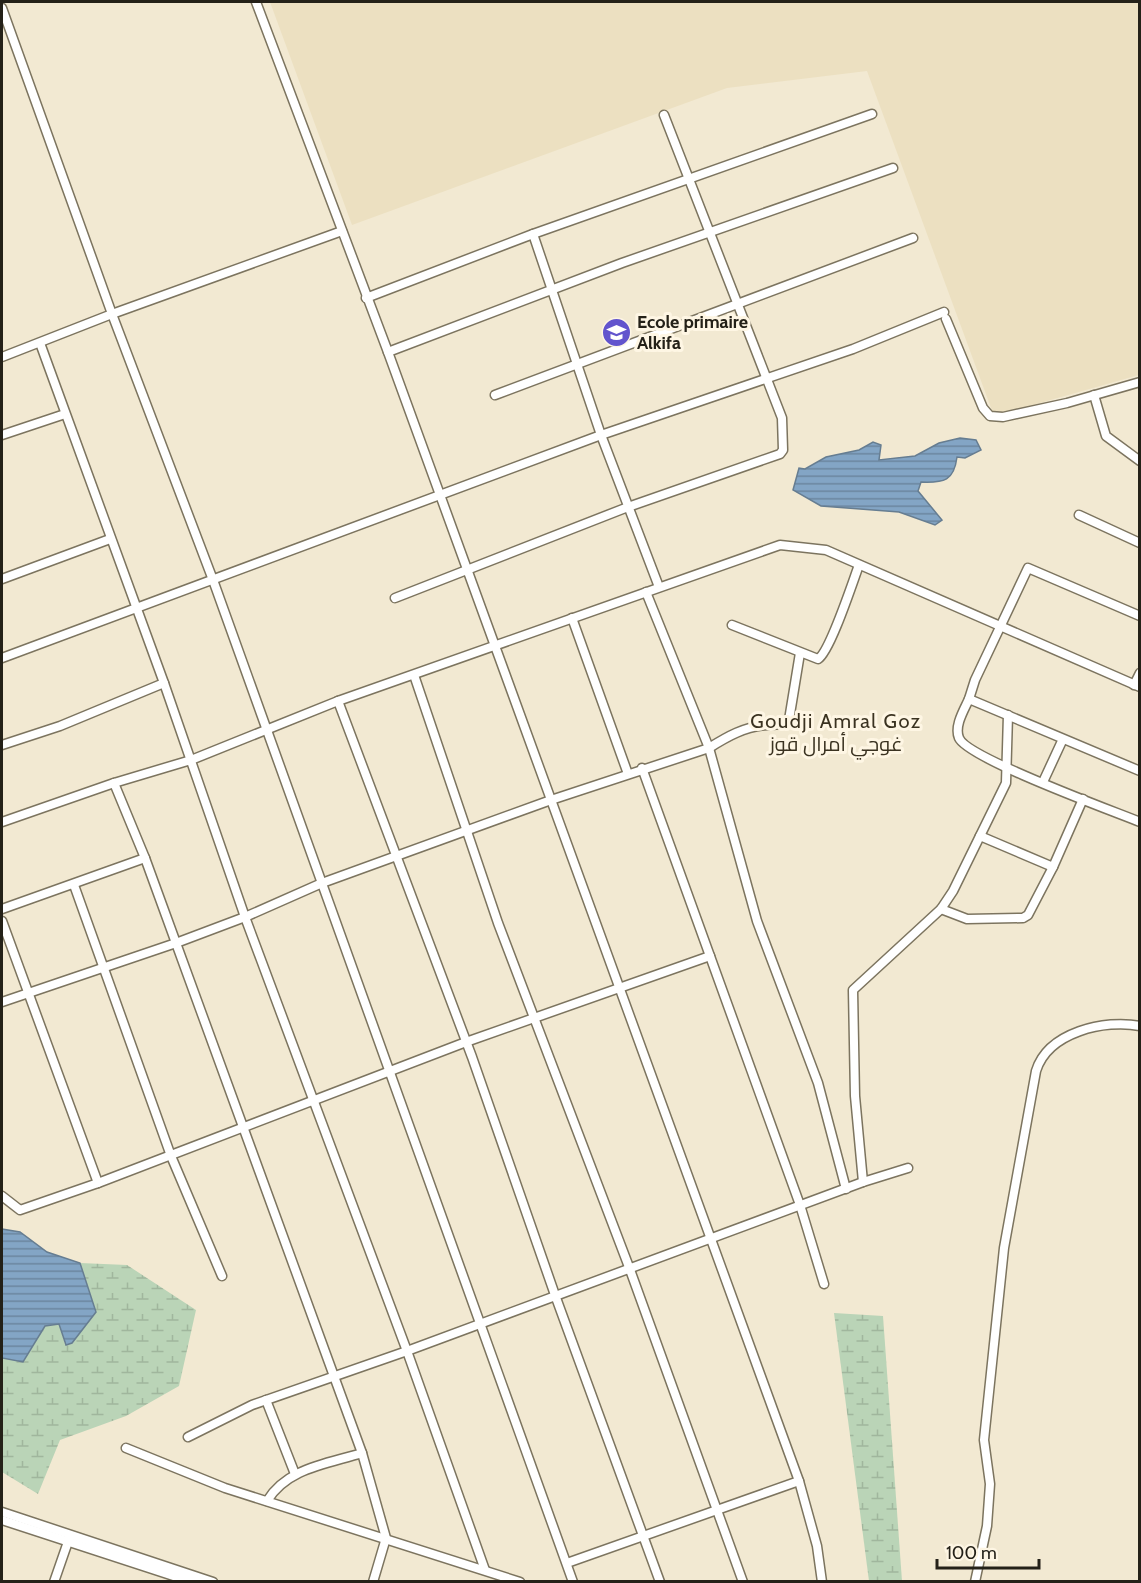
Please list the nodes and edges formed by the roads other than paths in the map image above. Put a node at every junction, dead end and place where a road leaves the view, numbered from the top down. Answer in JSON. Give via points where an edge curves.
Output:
{"nodes":[{"id":1,"x":256,"y":2,"type":"edge"},
{"id":2,"x":2,"y":8,"type":"edge"},
{"id":3,"x":872,"y":114,"type":"dead end"},
{"id":4,"x":664,"y":115,"type":"dead end"},
{"id":5,"x":893,"y":168,"type":"dead end"},
{"id":6,"x":691,"y":179,"type":"junction"},
{"id":7,"x":342,"y":231,"type":"junction"},
{"id":8,"x":710,"y":232,"type":"junction"},
{"id":9,"x":533,"y":234,"type":"junction"},
{"id":10,"x":913,"y":238,"type":"dead end"},
{"id":11,"x":552,"y":290,"type":"junction"},
{"id":12,"x":366,"y":297,"type":"junction"},
{"id":13,"x":738,"y":303,"type":"junction"},
{"id":14,"x":112,"y":314,"type":"junction"},
{"id":15,"x":40,"y":343,"type":"junction"},
{"id":16,"x":388,"y":352,"type":"junction"},
{"id":17,"x":2,"y":357,"type":"edge"},
{"id":18,"x":577,"y":363,"type":"junction"},
{"id":19,"x":767,"y":376,"type":"junction"},
{"id":20,"x":1140,"y":382,"type":"edge"},
{"id":21,"x":495,"y":395,"type":"dead end"},
{"id":22,"x":1094,"y":396,"type":"junction"},
{"id":23,"x":65,"y":414,"type":"junction"},
{"id":24,"x":2,"y":435,"type":"edge"},
{"id":25,"x":601,"y":435,"type":"junction"},
{"id":26,"x":1140,"y":461,"type":"edge"},
{"id":27,"x":440,"y":497,"type":"junction"},
{"id":28,"x":628,"y":507,"type":"junction"},
{"id":29,"x":1079,"y":515,"type":"dead end"},
{"id":30,"x":110,"y":539,"type":"junction"},
{"id":31,"x":1140,"y":543,"type":"edge"},
{"id":32,"x":859,"y":565,"type":"junction"},
{"id":33,"x":465,"y":570,"type":"junction"},
{"id":34,"x":2,"y":579,"type":"edge"},
{"id":35,"x":213,"y":580,"type":"junction"},
{"id":36,"x":659,"y":587,"type":"junction"},
{"id":37,"x":646,"y":592,"type":"junction"},
{"id":38,"x":395,"y":598,"type":"dead end"},
{"id":39,"x":137,"y":608,"type":"junction"},
{"id":40,"x":1140,"y":616,"type":"edge"},
{"id":41,"x":572,"y":618,"type":"junction"},
{"id":42,"x":732,"y":625,"type":"dead end"},
{"id":43,"x":1000,"y":627,"type":"junction"},
{"id":44,"x":494,"y":645,"type":"junction"},
{"id":45,"x":800,"y":653,"type":"junction"},
{"id":46,"x":2,"y":658,"type":"edge"},
{"id":47,"x":1140,"y":673,"type":"edge"},
{"id":48,"x":414,"y":675,"type":"junction"},
{"id":49,"x":164,"y":683,"type":"junction"},
{"id":50,"x":1137,"y":686,"type":"edge"},
{"id":51,"x":969,"y":699,"type":"junction"},
{"id":52,"x":338,"y":701,"type":"junction"},
{"id":53,"x":1008,"y":715,"type":"junction"},
{"id":54,"x":265,"y":729,"type":"junction"},
{"id":55,"x":1062,"y":741,"type":"junction"},
{"id":56,"x":2,"y":745,"type":"edge"},
{"id":57,"x":709,"y":748,"type":"junction"},
{"id":58,"x":191,"y":760,"type":"junction"},
{"id":59,"x":642,"y":768,"type":"junction"},
{"id":60,"x":1007,"y":768,"type":"junction"},
{"id":61,"x":1140,"y":771,"type":"edge"},
{"id":62,"x":628,"y":774,"type":"junction"},
{"id":63,"x":1043,"y":782,"type":"junction"},
{"id":64,"x":114,"y":783,"type":"junction"},
{"id":65,"x":1083,"y":799,"type":"junction"},
{"id":66,"x":551,"y":800,"type":"junction"},
{"id":67,"x":2,"y":822,"type":"edge"},
{"id":68,"x":1140,"y":822,"type":"edge"},
{"id":69,"x":468,"y":831,"type":"junction"},
{"id":70,"x":980,"y":836,"type":"junction"},
{"id":71,"x":395,"y":857,"type":"junction"},
{"id":72,"x":145,"y":858,"type":"junction"},
{"id":73,"x":1053,"y":867,"type":"junction"},
{"id":74,"x":321,"y":883,"type":"junction"},
{"id":75,"x":74,"y":885,"type":"junction"},
{"id":76,"x":2,"y":909,"type":"edge"},
{"id":77,"x":940,"y":909,"type":"junction"},
{"id":78,"x":245,"y":917,"type":"junction"},
{"id":79,"x":2,"y":921,"type":"edge"},
{"id":80,"x":176,"y":943,"type":"junction"},
{"id":81,"x":710,"y":956,"type":"junction"},
{"id":82,"x":104,"y":968,"type":"junction"},
{"id":83,"x":620,"y":989,"type":"junction"},
{"id":84,"x":29,"y":992,"type":"junction"},
{"id":85,"x":2,"y":1002,"type":"edge"},
{"id":86,"x":534,"y":1017,"type":"junction"},
{"id":87,"x":1140,"y":1026,"type":"edge"},
{"id":88,"x":466,"y":1042,"type":"junction"},
{"id":89,"x":390,"y":1071,"type":"junction"},
{"id":90,"x":315,"y":1101,"type":"junction"},
{"id":91,"x":244,"y":1128,"type":"junction"},
{"id":92,"x":171,"y":1156,"type":"junction"},
{"id":93,"x":908,"y":1168,"type":"dead end"},
{"id":94,"x":863,"y":1182,"type":"junction"},
{"id":95,"x":98,"y":1183,"type":"junction"},
{"id":96,"x":846,"y":1189,"type":"junction"},
{"id":97,"x":2,"y":1196,"type":"edge"},
{"id":98,"x":800,"y":1205,"type":"junction"},
{"id":99,"x":711,"y":1238,"type":"junction"},
{"id":100,"x":629,"y":1267,"type":"junction"},
{"id":101,"x":222,"y":1276,"type":"dead end"},
{"id":102,"x":824,"y":1284,"type":"dead end"},
{"id":103,"x":555,"y":1295,"type":"junction"},
{"id":104,"x":481,"y":1323,"type":"junction"},
{"id":105,"x":408,"y":1351,"type":"junction"},
{"id":106,"x":334,"y":1377,"type":"junction"},
{"id":107,"x":266,"y":1400,"type":"junction"},
{"id":108,"x":188,"y":1437,"type":"dead end"},
{"id":109,"x":126,"y":1448,"type":"dead end"},
{"id":110,"x":362,"y":1453,"type":"junction"},
{"id":111,"x":295,"y":1474,"type":"junction"},
{"id":112,"x":799,"y":1481,"type":"junction"},
{"id":113,"x":267,"y":1502,"type":"junction"},
{"id":114,"x":716,"y":1508,"type":"junction"},
{"id":115,"x":2,"y":1512,"type":"edge"},
{"id":116,"x":2,"y":1520,"type":"edge"},
{"id":117,"x":644,"y":1536,"type":"junction"},
{"id":118,"x":69,"y":1538,"type":"junction"},
{"id":119,"x":386,"y":1538,"type":"junction"},
{"id":120,"x":567,"y":1563,"type":"junction"},
{"id":121,"x":484,"y":1570,"type":"junction"},
{"id":122,"x":207,"y":1580,"type":"edge"},
{"id":123,"x":54,"y":1581,"type":"edge"},
{"id":124,"x":192,"y":1581,"type":"edge"},
{"id":125,"x":374,"y":1581,"type":"edge"},
{"id":126,"x":520,"y":1581,"type":"edge"},
{"id":127,"x":573,"y":1581,"type":"edge"},
{"id":128,"x":660,"y":1581,"type":"edge"},
{"id":129,"x":743,"y":1581,"type":"edge"},
{"id":130,"x":822,"y":1581,"type":"edge"},
{"id":131,"x":975,"y":1581,"type":"edge"}],
"edges":[{"from":1,"to":7,"type":"street"},
{"from":2,"to":14,"type":"street"},
{"from":3,"to":6,"type":"street"},
{"from":4,"to":6,"type":"street"},
{"from":5,"to":8,"type":"street"},
{"from":6,"to":8,"type":"street"},
{"from":6,"to":9,"type":"street"},
{"from":7,"to":12,"type":"street"},
{"from":7,"to":14,"type":"street"},
{"from":8,"to":11,"type":"street"},
{"from":8,"to":13,"type":"street"},
{"from":9,"to":11,"type":"street"},
{"from":9,"to":12,"type":"street"},
{"from":10,"to":13,"type":"street"},
{"from":11,"to":16,"type":"street"},
{"from":11,"to":18,"type":"street"},
{"from":12,"to":16,"type":"street"},
{"from":13,"to":18,"type":"street"},
{"from":13,"to":19,"type":"street"},
{"from":14,"to":15,"type":"street"},
{"from":14,"to":35,"type":"street"},
{"from":15,"to":17,"type":"street"},
{"from":15,"to":23,"type":"street"},
{"from":16,"to":27,"type":"street"},
{"from":18,"to":21,"type":"street"},
{"from":18,"to":25,"type":"street"},
{"from":19,"to":22,"type":"street","via":[[945,315],[983,408],[990,416],[1009,416]]},
{"from":19,"to":25,"type":"street"},
{"from":19,"to":28,"type":"street","via":[[782,418],[784,446],[780,454]]},
{"from":20,"to":22,"type":"street"},
{"from":22,"to":26,"type":"street","via":[[1106,436]]},
{"from":23,"to":24,"type":"street"},
{"from":23,"to":30,"type":"street"},
{"from":25,"to":27,"type":"street"},
{"from":25,"to":28,"type":"street"},
{"from":27,"to":33,"type":"street"},
{"from":27,"to":35,"type":"street"},
{"from":28,"to":33,"type":"street"},
{"from":28,"to":36,"type":"street"},
{"from":29,"to":31,"type":"street"},
{"from":30,"to":34,"type":"street"},
{"from":30,"to":39,"type":"street"},
{"from":32,"to":36,"type":"street","via":[[826,550],[780,545]]},
{"from":32,"to":43,"type":"street"},
{"from":32,"to":45,"type":"street","via":[[823,656],[813,658]]},
{"from":33,"to":38,"type":"street"},
{"from":33,"to":44,"type":"street"},
{"from":35,"to":39,"type":"street"},
{"from":35,"to":54,"type":"street"},
{"from":36,"to":37,"type":"street"},
{"from":37,"to":41,"type":"street"},
{"from":37,"to":57,"type":"street"},
{"from":39,"to":46,"type":"street"},
{"from":39,"to":49,"type":"street"},
{"from":40,"to":43,"type":"street","via":[[1028,568]]},
{"from":41,"to":44,"type":"street"},
{"from":41,"to":62,"type":"street"},
{"from":42,"to":45,"type":"street"},
{"from":43,"to":50,"type":"street"},
{"from":43,"to":51,"type":"street"},
{"from":44,"to":48,"type":"street"},
{"from":44,"to":66,"type":"street"},
{"from":45,"to":57,"type":"street","via":[[789,720],[732,734]]},
{"from":47,"to":50,"type":"street"},
{"from":48,"to":52,"type":"street"},
{"from":48,"to":69,"type":"street"},
{"from":49,"to":56,"type":"street"},
{"from":49,"to":58,"type":"street"},
{"from":51,"to":53,"type":"street"},
{"from":51,"to":60,"type":"street","via":[[958,726],[959,738],[966,747]]},
{"from":52,"to":54,"type":"street"},
{"from":52,"to":71,"type":"street"},
{"from":53,"to":55,"type":"street"},
{"from":53,"to":60,"type":"street"},
{"from":54,"to":58,"type":"street"},
{"from":54,"to":74,"type":"street"},
{"from":55,"to":61,"type":"street"},
{"from":55,"to":63,"type":"street"},
{"from":57,"to":59,"type":"street"},
{"from":57,"to":96,"type":"street","via":[[757,921],[818,1083]]},
{"from":58,"to":64,"type":"street"},
{"from":58,"to":78,"type":"street"},
{"from":59,"to":62,"type":"street"},
{"from":59,"to":81,"type":"street"},
{"from":60,"to":63,"type":"street"},
{"from":60,"to":70,"type":"street","via":[[1006,783]]},
{"from":62,"to":66,"type":"street"},
{"from":63,"to":65,"type":"street"},
{"from":64,"to":67,"type":"street"},
{"from":64,"to":72,"type":"street"},
{"from":65,"to":68,"type":"street"},
{"from":65,"to":73,"type":"street"},
{"from":66,"to":69,"type":"street"},
{"from":66,"to":83,"type":"street"},
{"from":69,"to":71,"type":"street"},
{"from":69,"to":86,"type":"street"},
{"from":70,"to":73,"type":"street"},
{"from":70,"to":77,"type":"street"},
{"from":71,"to":74,"type":"street"},
{"from":71,"to":88,"type":"street"},
{"from":72,"to":75,"type":"street"},
{"from":72,"to":80,"type":"street"},
{"from":73,"to":77,"type":"street","via":[[1023,918],[967,919]]},
{"from":74,"to":78,"type":"street"},
{"from":74,"to":89,"type":"street"},
{"from":75,"to":76,"type":"street"},
{"from":75,"to":82,"type":"street"},
{"from":77,"to":94,"type":"street","via":[[853,990],[855,1096]]},
{"from":78,"to":80,"type":"street"},
{"from":78,"to":90,"type":"street"},
{"from":79,"to":84,"type":"street"},
{"from":80,"to":82,"type":"street"},
{"from":80,"to":91,"type":"street"},
{"from":81,"to":83,"type":"street"},
{"from":81,"to":98,"type":"street"},
{"from":82,"to":84,"type":"street"},
{"from":82,"to":92,"type":"street"},
{"from":83,"to":86,"type":"street"},
{"from":83,"to":99,"type":"street"},
{"from":84,"to":85,"type":"street"},
{"from":84,"to":95,"type":"street"},
{"from":86,"to":88,"type":"street"},
{"from":86,"to":100,"type":"street"},
{"from":87,"to":131,"type":"street","via":[[1116,1022],[1089,1026],[1049,1052],[1036,1071],[1004,1248],[984,1440],[990,1485],[987,1526]]},
{"from":88,"to":89,"type":"street"},
{"from":88,"to":103,"type":"street"},
{"from":89,"to":90,"type":"street"},
{"from":89,"to":104,"type":"street"},
{"from":90,"to":91,"type":"street"},
{"from":90,"to":105,"type":"street"},
{"from":91,"to":92,"type":"street"},
{"from":91,"to":106,"type":"street"},
{"from":92,"to":95,"type":"street"},
{"from":92,"to":101,"type":"street"},
{"from":93,"to":94,"type":"street"},
{"from":94,"to":96,"type":"street"},
{"from":95,"to":97,"type":"street","via":[[20,1210]]},
{"from":96,"to":98,"type":"street"},
{"from":98,"to":99,"type":"street"},
{"from":98,"to":102,"type":"street"},
{"from":99,"to":100,"type":"street"},
{"from":99,"to":112,"type":"street"},
{"from":100,"to":103,"type":"street"},
{"from":100,"to":114,"type":"street"},
{"from":103,"to":104,"type":"street"},
{"from":103,"to":117,"type":"street"},
{"from":104,"to":105,"type":"street"},
{"from":104,"to":120,"type":"street"},
{"from":105,"to":106,"type":"street"},
{"from":105,"to":121,"type":"street"},
{"from":106,"to":107,"type":"street"},
{"from":106,"to":110,"type":"street"},
{"from":107,"to":108,"type":"street"},
{"from":107,"to":111,"type":"street"},
{"from":109,"to":113,"type":"street"},
{"from":110,"to":111,"type":"street"},
{"from":110,"to":119,"type":"street"},
{"from":111,"to":113,"type":"street","via":[[281,1482]]},
{"from":112,"to":114,"type":"street"},
{"from":112,"to":130,"type":"street"},
{"from":113,"to":119,"type":"street"},
{"from":114,"to":117,"type":"street"},
{"from":114,"to":129,"type":"street"},
{"from":115,"to":118,"type":"street"},
{"from":116,"to":118,"type":"street"},
{"from":117,"to":120,"type":"street"},
{"from":117,"to":128,"type":"street"},
{"from":118,"to":122,"type":"street"},
{"from":118,"to":123,"type":"street"},
{"from":118,"to":124,"type":"street"},
{"from":119,"to":121,"type":"street"},
{"from":119,"to":125,"type":"street"},
{"from":120,"to":127,"type":"street"},
{"from":121,"to":126,"type":"street"}]}
